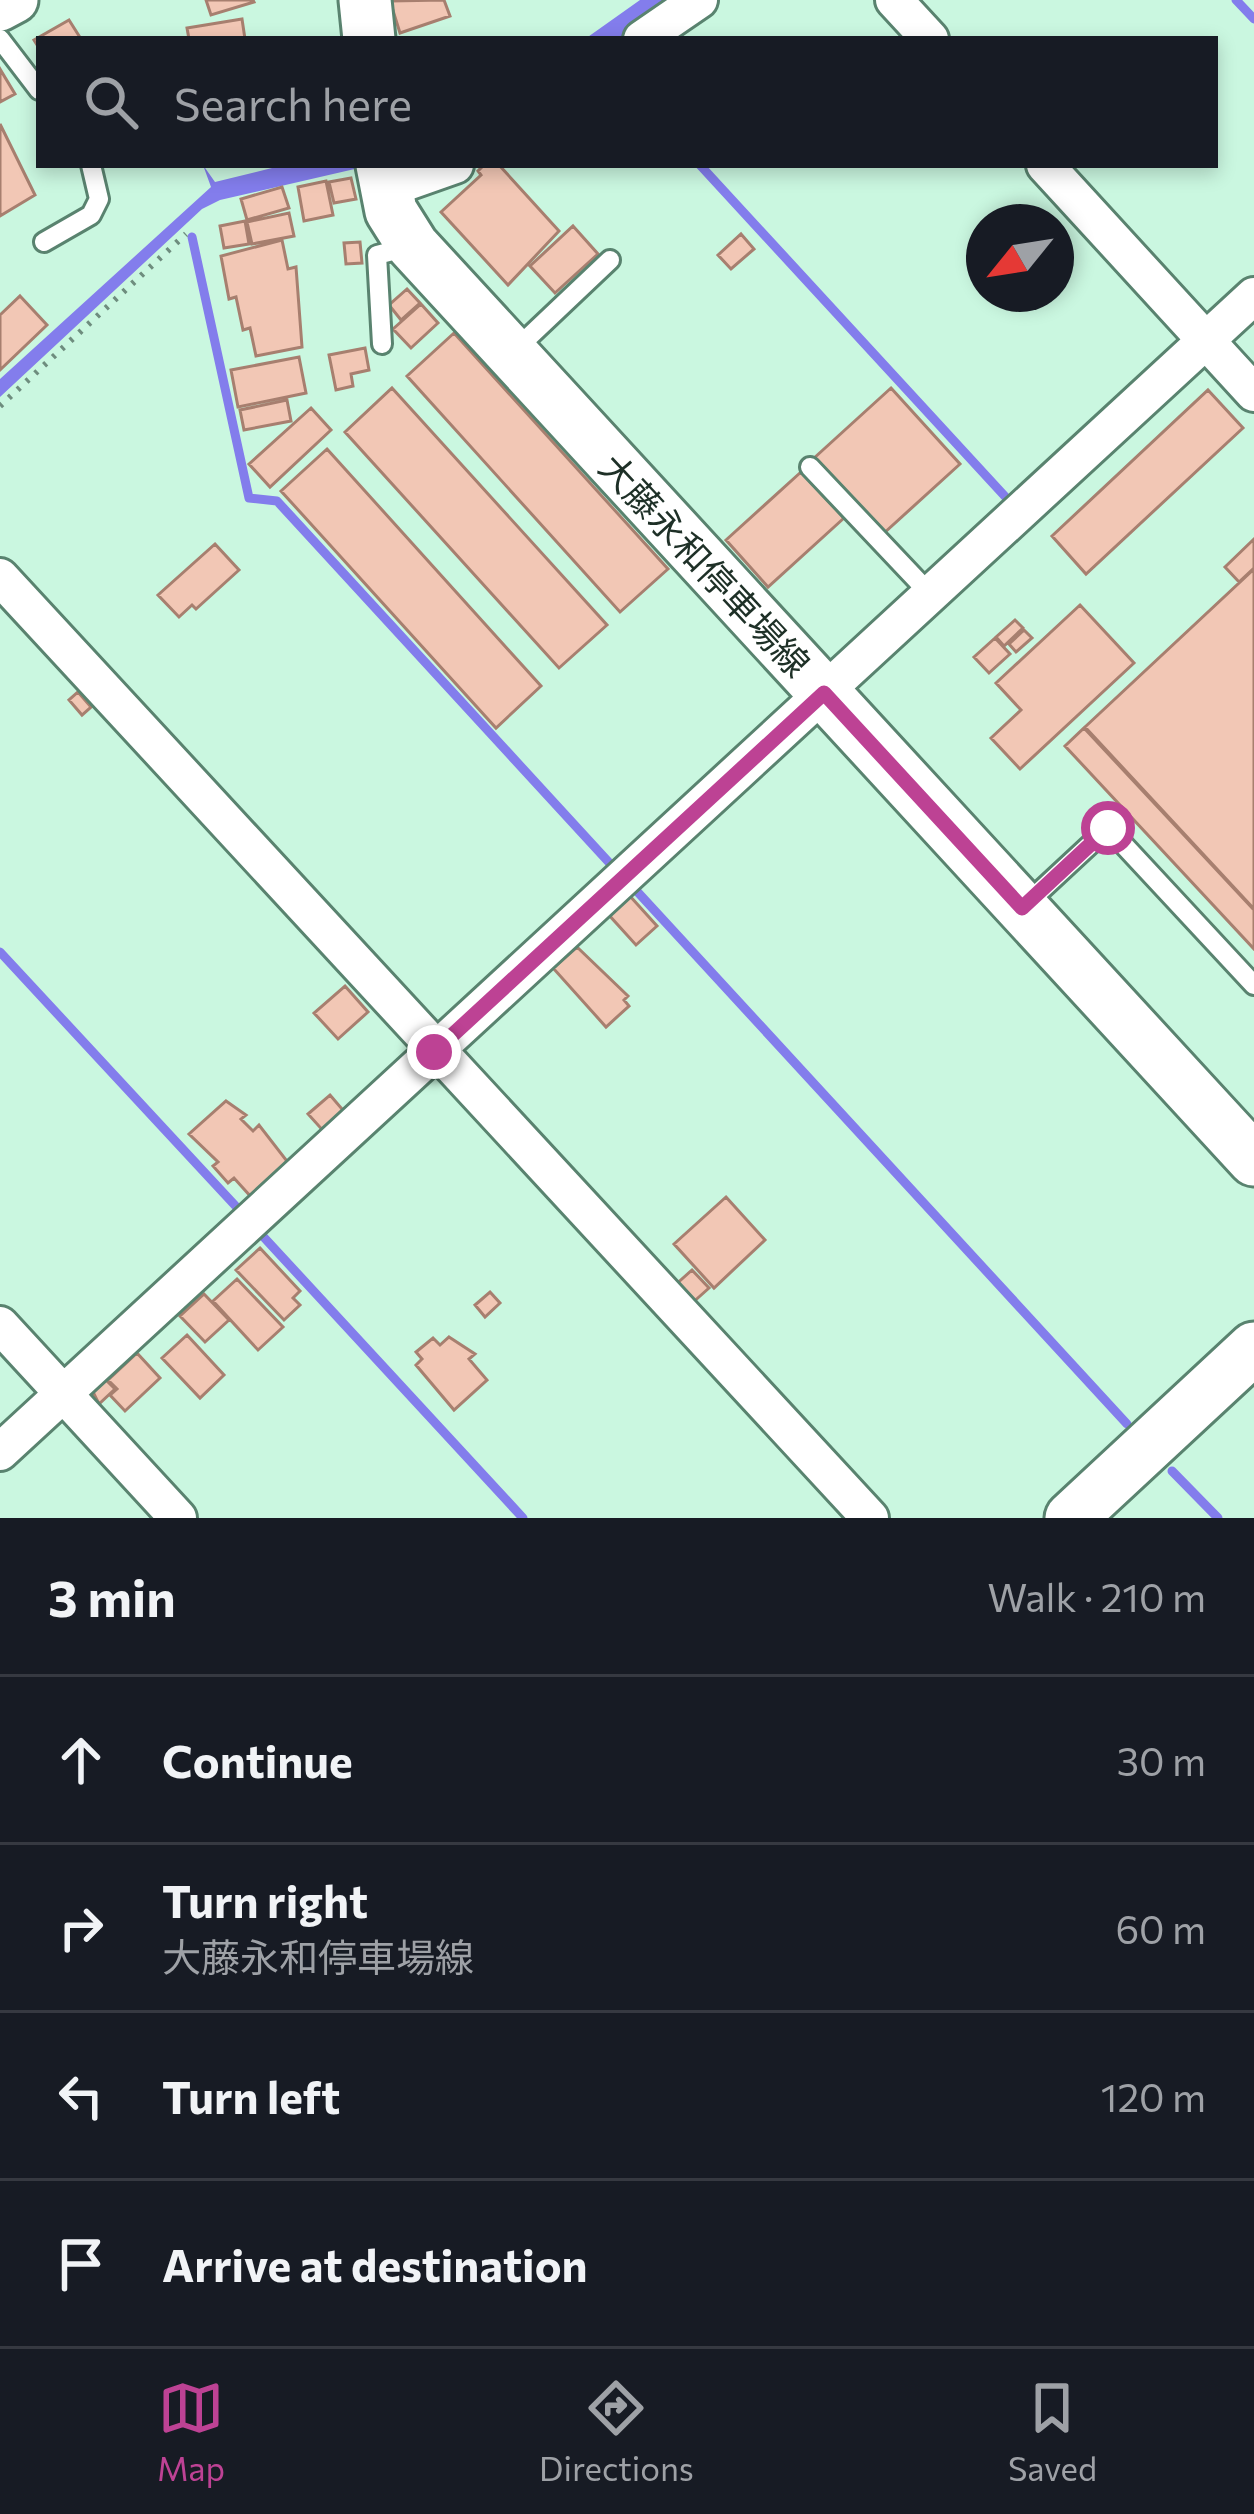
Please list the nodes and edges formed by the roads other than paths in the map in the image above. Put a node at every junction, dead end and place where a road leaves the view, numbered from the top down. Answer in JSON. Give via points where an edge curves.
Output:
{"nodes":[{"id":1,"x":15,"y":0,"type":"edge"},
{"id":2,"x":365,"y":0,"type":"edge"},
{"id":3,"x":894,"y":0,"type":"edge"},
{"id":4,"x":684,"y":4,"type":"edge"},
{"id":5,"x":0,"y":8,"type":"edge"},
{"id":6,"x":369,"y":36,"type":"edge"},
{"id":7,"x":646,"y":36,"type":"edge"},
{"id":8,"x":927,"y":36,"type":"edge"},
{"id":9,"x":0,"y":39,"type":"edge"},
{"id":10,"x":36,"y":87,"type":"edge"},
{"id":11,"x":92,"y":168,"type":"edge"},
{"id":12,"x":437,"y":168,"type":"edge"},
{"id":13,"x":1048,"y":168,"type":"edge"},
{"id":14,"x":383,"y":177,"type":"edge"},
{"id":15,"x":44,"y":242,"type":"dead end"},
{"id":16,"x":413,"y":246,"type":"junction"},
{"id":17,"x":610,"y":260,"type":"dead end"},
{"id":18,"x":1254,"y":296,"type":"edge"},
{"id":19,"x":1206,"y":340,"type":"junction"},
{"id":20,"x":382,"y":344,"type":"dead end"},
{"id":21,"x":512,"y":353,"type":"junction"},
{"id":22,"x":1254,"y":393,"type":"edge"},
{"id":23,"x":810,"y":467,"type":"dead end"},
{"id":24,"x":0,"y":577,"type":"edge"},
{"id":25,"x":931,"y":595,"type":"junction"},
{"id":26,"x":824,"y":693,"type":"junction"},
{"id":27,"x":1022,"y":908,"type":"junction"},
{"id":28,"x":1254,"y":985,"type":"edge"},
{"id":29,"x":434,"y":1052,"type":"junction"},
{"id":30,"x":1254,"y":1160,"type":"edge"},
{"id":31,"x":0,"y":1325,"type":"edge"},
{"id":32,"x":1254,"y":1348,"type":"edge"},
{"id":33,"x":64,"y":1394,"type":"junction"},
{"id":34,"x":0,"y":1452,"type":"edge"},
{"id":35,"x":178,"y":1518,"type":"edge"},
{"id":36,"x":870,"y":1518,"type":"edge"},
{"id":37,"x":1071,"y":1518,"type":"edge"}],
"edges":[{"from":1,"to":5,"type":"street"},
{"from":2,"to":6,"type":"main road"},
{"from":3,"to":8,"type":"street"},
{"from":4,"to":7,"type":"street"},
{"from":9,"to":10,"type":"lane"},
{"from":11,"to":15,"type":"lane","via":[[99,199],[91,215]]},
{"from":12,"to":14,"type":"street"},
{"from":13,"to":19,"type":"street"},
{"from":14,"to":16,"type":"main road","name":"大藤永和停車場線"},
{"from":16,"to":20,"type":"lane","via":[[377,255]]},
{"from":16,"to":21,"type":"main road","name":"大藤永和停車場線"},
{"from":17,"to":21,"type":"lane"},
{"from":18,"to":19,"type":"street"},
{"from":19,"to":22,"type":"street"},
{"from":19,"to":25,"type":"street"},
{"from":21,"to":26,"type":"main road","name":"大藤永和停車場線"},
{"from":23,"to":25,"type":"lane"},
{"from":24,"to":29,"type":"street"},
{"from":25,"to":26,"type":"street"},
{"from":26,"to":27,"type":"main road","name":"大藤永和停車場線"},
{"from":26,"to":29,"type":"street"},
{"from":27,"to":28,"type":"lane","via":[[1108,828]]},
{"from":27,"to":30,"type":"main road","name":"大藤永和停車場線"},
{"from":29,"to":33,"type":"street"},
{"from":29,"to":36,"type":"street"},
{"from":31,"to":33,"type":"street"},
{"from":32,"to":37,"type":"main road"},
{"from":33,"to":34,"type":"street"},
{"from":33,"to":35,"type":"street"}]}
